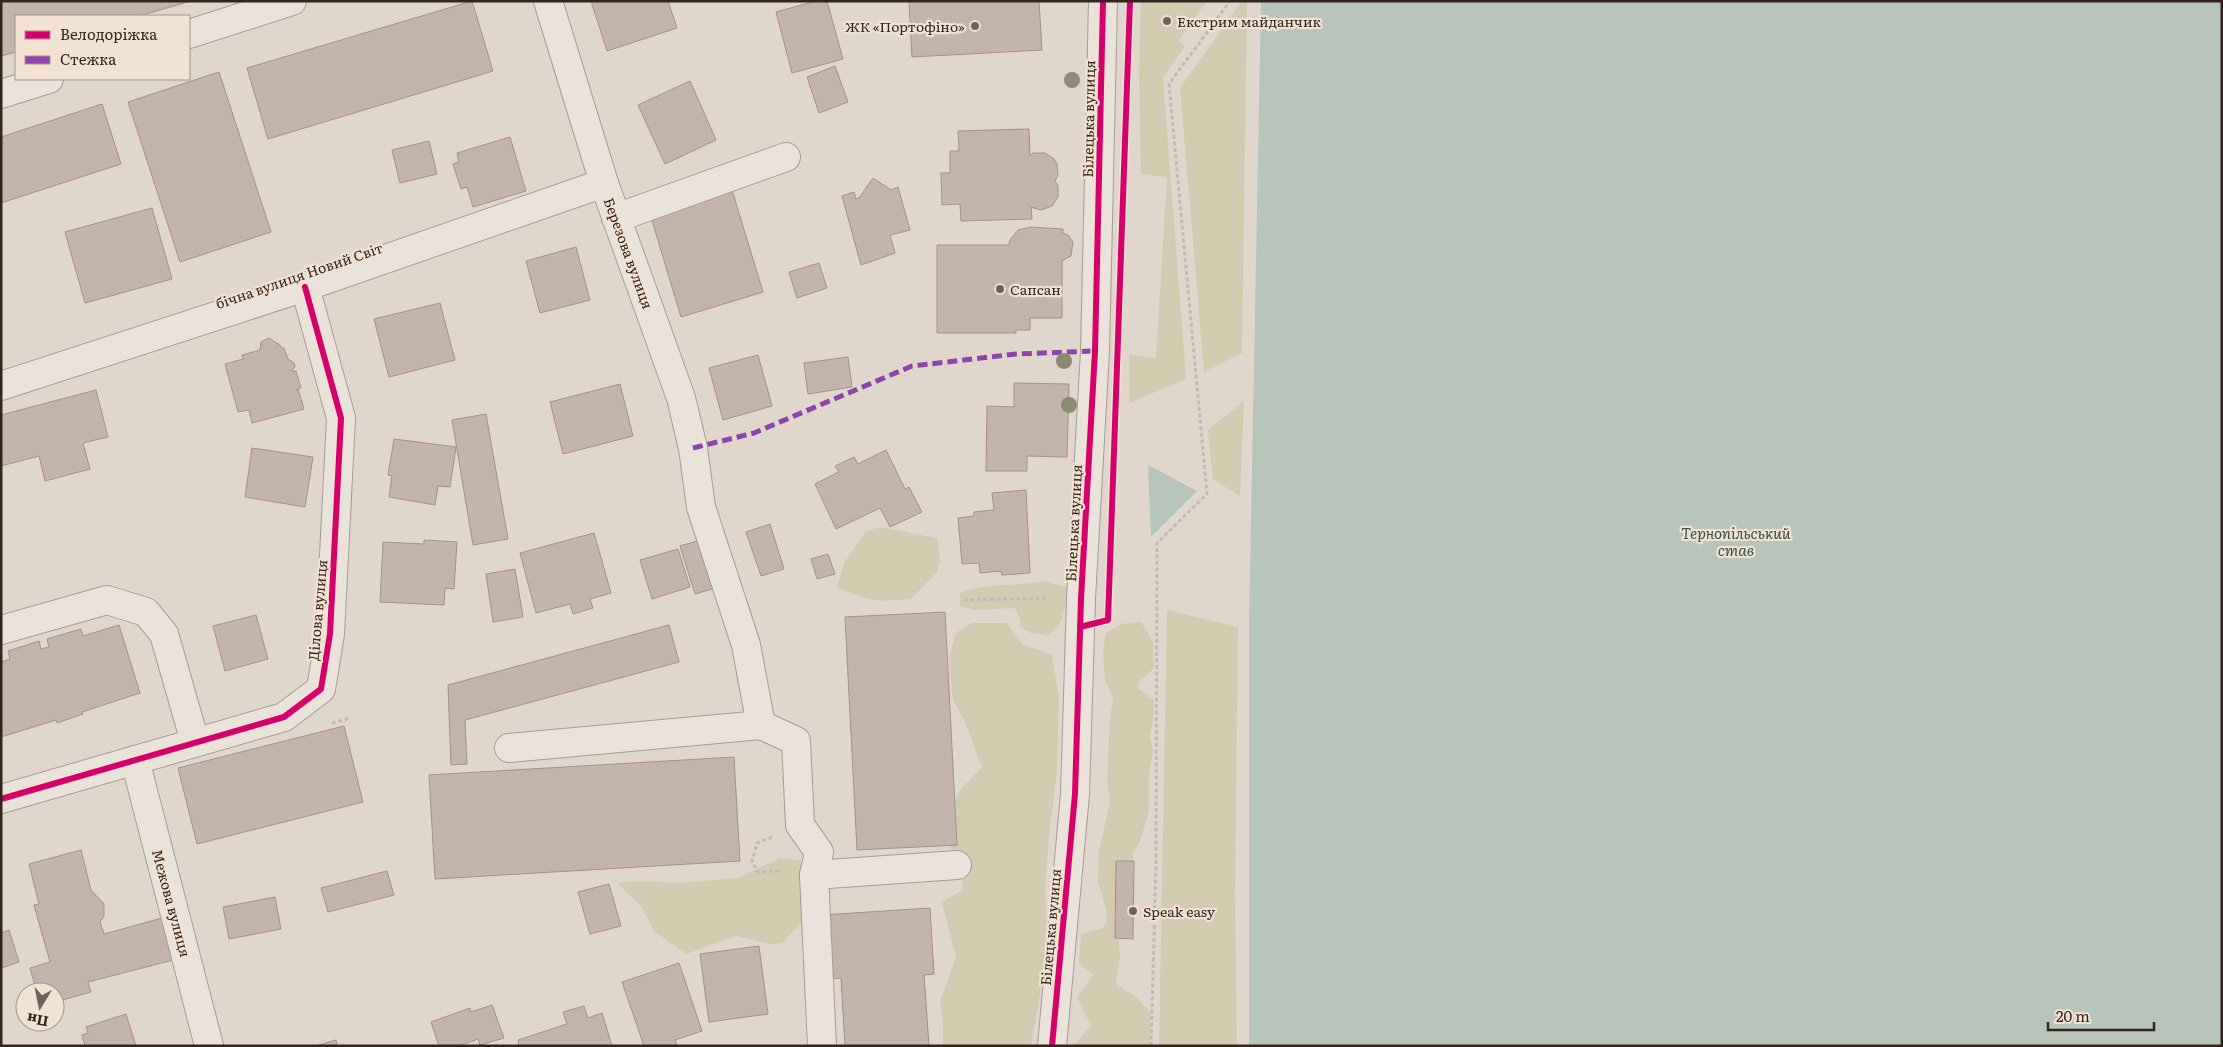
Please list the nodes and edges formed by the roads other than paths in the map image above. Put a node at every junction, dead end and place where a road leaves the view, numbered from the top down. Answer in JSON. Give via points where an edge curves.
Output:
{"nodes":[{"id":1,"x":292,"y":1,"type":"edge"},
{"id":2,"x":548,"y":1,"type":"edge"},
{"id":3,"x":1103,"y":1,"type":"edge"},
{"id":4,"x":190,"y":34,"type":"edge"},
{"id":5,"x":46,"y":80,"type":"edge"},
{"id":6,"x":1,"y":94,"type":"edge"},
{"id":7,"x":786,"y":157,"type":"dead end"},
{"id":8,"x":604,"y":183,"type":"junction"},
{"id":9,"x":616,"y":218,"type":"junction"},
{"id":10,"x":305,"y":287,"type":"junction"},
{"id":11,"x":1,"y":386,"type":"edge"},
{"id":12,"x":1,"y":630,"type":"edge"},
{"id":13,"x":761,"y":725,"type":"junction"},
{"id":14,"x":195,"y":742,"type":"junction"},
{"id":15,"x":509,"y":748,"type":"dead end"},
{"id":16,"x":135,"y":760,"type":"junction"},
{"id":17,"x":1,"y":799,"type":"edge"},
{"id":18,"x":957,"y":866,"type":"dead end"},
{"id":19,"x":814,"y":875,"type":"junction"},
{"id":20,"x":209,"y":1046,"type":"edge"},
{"id":21,"x":822,"y":1046,"type":"edge"},
{"id":22,"x":1052,"y":1046,"type":"edge"}],
"edges":[{"from":1,"to":4,"type":"street"},
{"from":2,"to":8,"type":"street","name":"Березова вулиця"},
{"from":3,"to":22,"type":"street","name":"Білецька вулиця","via":[[1095,341],[1081,599],[1075,794]]},
{"from":5,"to":6,"type":"street"},
{"from":7,"to":9,"type":"street"},
{"from":8,"to":9,"type":"street","name":"Березова вулиця"},
{"from":8,"to":10,"type":"street","name":"бічна вулиця Новий Світ"},
{"from":9,"to":13,"type":"street","name":"Березова вулиця","via":[[681,398],[693,448],[701,507],[746,645]]},
{"from":10,"to":11,"type":"street","name":"бічна вулиця Новий Світ"},
{"from":10,"to":14,"type":"street","name":"Ділова вулиця","via":[[341,418],[330,634],[321,689],[284,717]]},
{"from":12,"to":14,"type":"street","via":[[107,600],[146,612],[164,634]]},
{"from":13,"to":15,"type":"street"},
{"from":13,"to":19,"type":"street","via":[[796,741],[800,825],[819,852]]},
{"from":14,"to":16,"type":"street","name":"Ділова вулиця"},
{"from":16,"to":17,"type":"street","name":"Ділова вулиця"},
{"from":16,"to":20,"type":"street","name":"Межова вулиця"},
{"from":18,"to":19,"type":"street"},
{"from":19,"to":21,"type":"street"}]}
